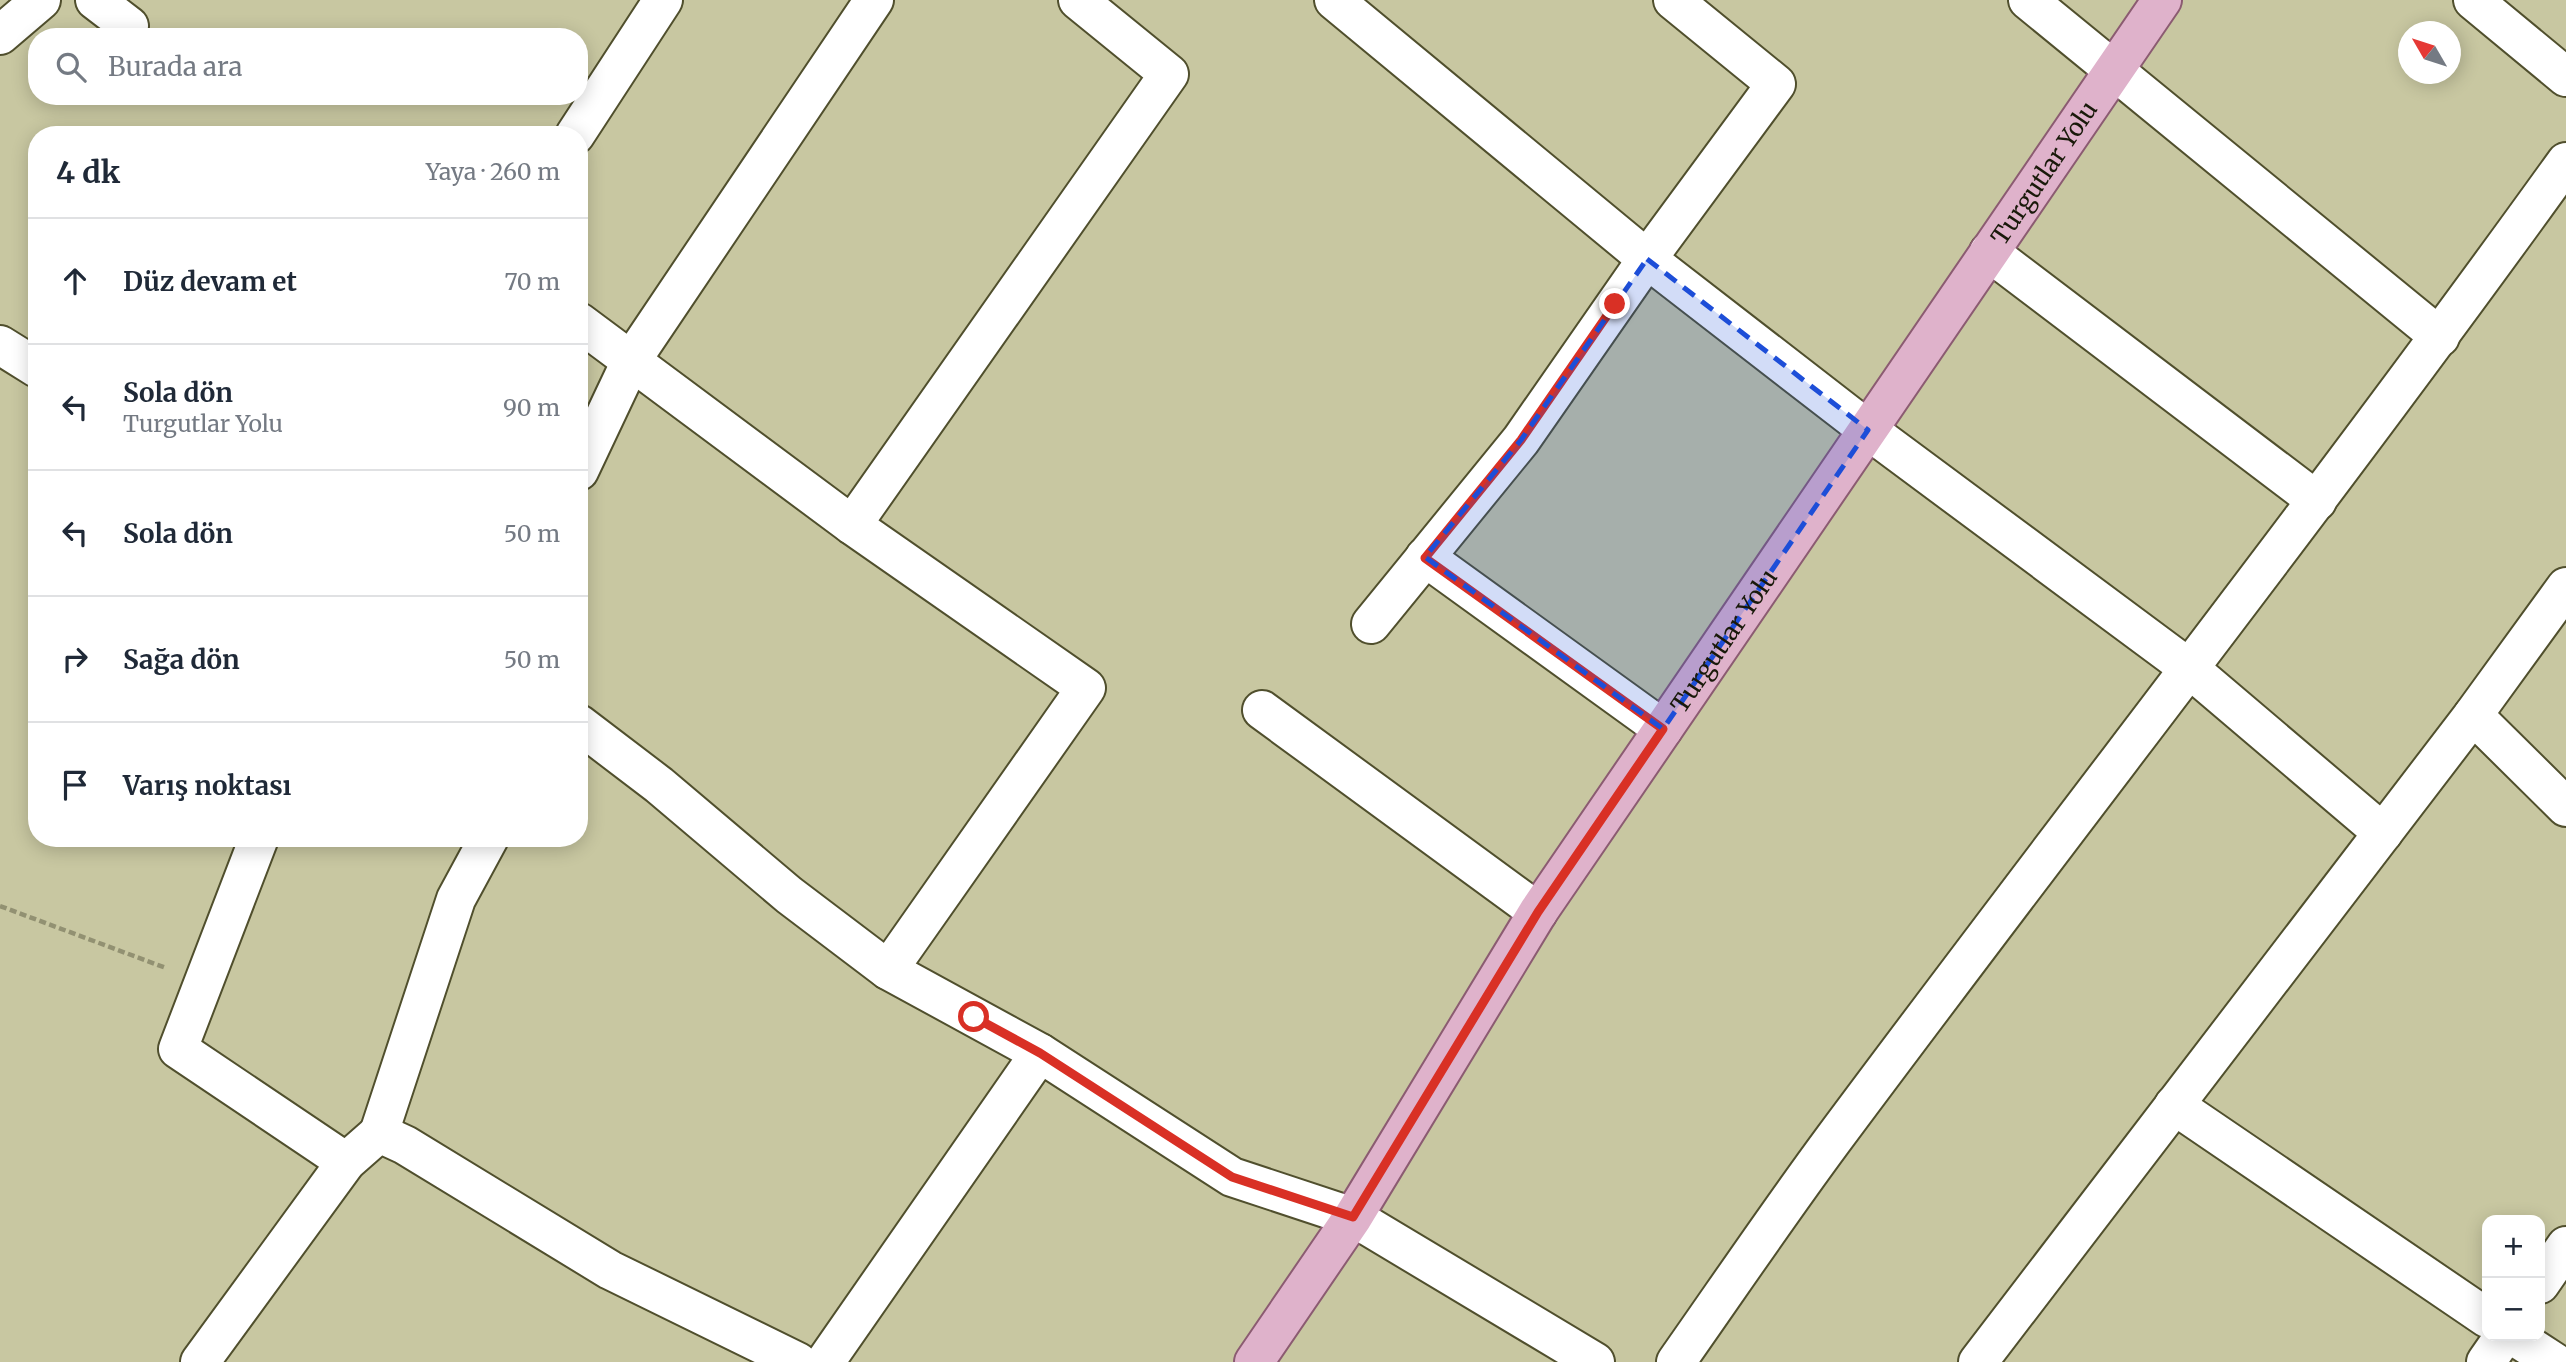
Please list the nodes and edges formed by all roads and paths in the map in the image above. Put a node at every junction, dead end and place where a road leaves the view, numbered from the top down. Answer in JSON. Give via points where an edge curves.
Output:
{"nodes":[{"id":1,"x":41,"y":0,"type":"edge"},
{"id":2,"x":96,"y":0,"type":"edge"},
{"id":3,"x":874,"y":0,"type":"edge"},
{"id":4,"x":1078,"y":0,"type":"edge"},
{"id":5,"x":1334,"y":0,"type":"edge"},
{"id":6,"x":1673,"y":0,"type":"edge"},
{"id":7,"x":2028,"y":0,"type":"edge"},
{"id":8,"x":2162,"y":0,"type":"edge"},
{"id":9,"x":2473,"y":0,"type":"edge"},
{"id":10,"x":647,"y":6,"type":"edge"},
{"id":11,"x":129,"y":26,"type":"dead end"},
{"id":12,"x":0,"y":35,"type":"edge"},
{"id":13,"x":2114,"y":70,"type":"junction"},
{"id":14,"x":2566,"y":77,"type":"edge"},
{"id":15,"x":580,"y":126,"type":"edge"},
{"id":16,"x":2566,"y":162,"type":"edge"},
{"id":17,"x":1989,"y":252,"type":"junction"},
{"id":18,"x":1647,"y":259,"type":"junction"},
{"id":19,"x":588,"y":329,"type":"edge"},
{"id":20,"x":2440,"y":337,"type":"junction"},
{"id":21,"x":0,"y":345,"type":"edge"},
{"id":22,"x":631,"y":361,"type":"junction"},
{"id":23,"x":28,"y":362,"type":"edge"},
{"id":24,"x":1868,"y":430,"type":"junction"},
{"id":25,"x":588,"y":452,"type":"edge"},
{"id":26,"x":2317,"y":502,"type":"junction"},
{"id":27,"x":852,"y":525,"type":"junction"},
{"id":28,"x":1425,"y":558,"type":"junction"},
{"id":29,"x":2566,"y":587,"type":"edge"},
{"id":30,"x":1371,"y":624,"type":"dead end"},
{"id":31,"x":2190,"y":669,"type":"junction"},
{"id":32,"x":1262,"y":710,"type":"dead end"},
{"id":33,"x":2473,"y":715,"type":"junction"},
{"id":34,"x":1663,"y":729,"type":"junction"},
{"id":35,"x":588,"y":731,"type":"edge"},
{"id":36,"x":2566,"y":807,"type":"edge"},
{"id":37,"x":2383,"y":833,"type":"junction"},
{"id":38,"x":256,"y":847,"type":"edge"},
{"id":39,"x":484,"y":847,"type":"edge"},
{"id":40,"x":0,"y":906,"type":"edge"},
{"id":41,"x":1538,"y":912,"type":"junction"},
{"id":42,"x":888,"y":970,"type":"junction"},
{"id":43,"x":203,"y":982,"type":"junction"},
{"id":44,"x":1040,"y":1053,"type":"junction"},
{"id":45,"x":2174,"y":1105,"type":"junction"},
{"id":46,"x":379,"y":1133,"type":"junction"},
{"id":47,"x":346,"y":1162,"type":"junction"},
{"id":48,"x":1353,"y":1217,"type":"junction"},
{"id":49,"x":2566,"y":1245,"type":"edge"},
{"id":50,"x":2544,"y":1278,"type":"edge"},
{"id":51,"x":2482,"y":1315,"type":"edge"},
{"id":52,"x":2501,"y":1341,"type":"edge"},
{"id":53,"x":2522,"y":1341,"type":"edge"},
{"id":54,"x":200,"y":1362,"type":"edge"},
{"id":55,"x":798,"y":1362,"type":"edge"},
{"id":56,"x":825,"y":1362,"type":"edge"},
{"id":57,"x":1254,"y":1362,"type":"edge"},
{"id":58,"x":1595,"y":1362,"type":"edge"},
{"id":59,"x":1676,"y":1362,"type":"edge"},
{"id":60,"x":1978,"y":1362,"type":"edge"},
{"id":61,"x":2486,"y":1362,"type":"edge"},
{"id":62,"x":2554,"y":1362,"type":"edge"}],
"edges":[{"from":1,"to":12,"type":"street"},
{"from":2,"to":11,"type":"street"},
{"from":3,"to":22,"type":"street"},
{"from":4,"to":27,"type":"street","via":[[1169,74]]},
{"from":5,"to":18,"type":"street"},
{"from":6,"to":18,"type":"street","via":[[1776,84]]},
{"from":7,"to":13,"type":"street"},
{"from":8,"to":13,"type":"main road","name":"Turgutlar Yolu"},
{"from":9,"to":14,"type":"street"},
{"from":10,"to":15,"type":"street"},
{"from":13,"to":17,"type":"main road","name":"Turgutlar Yolu"},
{"from":13,"to":20,"type":"street"},
{"from":16,"to":20,"type":"street"},
{"from":17,"to":24,"type":"main road","name":"Turgutlar Yolu"},
{"from":17,"to":26,"type":"street"},
{"from":18,"to":24,"type":"street"},
{"from":18,"to":28,"type":"street","via":[[1521,440]]},
{"from":19,"to":22,"type":"street"},
{"from":20,"to":26,"type":"street"},
{"from":21,"to":23,"type":"street"},
{"from":22,"to":25,"type":"street"},
{"from":22,"to":27,"type":"street"},
{"from":24,"to":31,"type":"street"},
{"from":24,"to":34,"type":"main road","name":"Turgutlar Yolu"},
{"from":26,"to":31,"type":"street"},
{"from":27,"to":42,"type":"street","via":[[1086,688]]},
{"from":28,"to":30,"type":"street"},
{"from":28,"to":34,"type":"street"},
{"from":29,"to":33,"type":"street"},
{"from":31,"to":37,"type":"street"},
{"from":31,"to":59,"type":"street","via":[[1830,1144]]},
{"from":32,"to":41,"type":"street"},
{"from":33,"to":36,"type":"street"},
{"from":33,"to":37,"type":"street"},
{"from":34,"to":41,"type":"main road","name":"Turgutlar Yolu"},
{"from":35,"to":42,"type":"street"},
{"from":37,"to":45,"type":"street"},
{"from":38,"to":43,"type":"street"},
{"from":39,"to":46,"type":"street","via":[[456,899]]},
{"from":40,"to":43,"type":"path"},
{"from":41,"to":48,"type":"main road","name":"Turgutlar Yolu"},
{"from":42,"to":44,"type":"street"},
{"from":43,"to":47,"type":"street","via":[[178,1049]]},
{"from":44,"to":48,"type":"street","via":[[1232,1177]]},
{"from":44,"to":56,"type":"street"},
{"from":45,"to":51,"type":"street"},
{"from":45,"to":60,"type":"street"},
{"from":46,"to":47,"type":"street"},
{"from":46,"to":55,"type":"street","via":[[610,1270]]},
{"from":47,"to":54,"type":"street"},
{"from":48,"to":57,"type":"main road","name":"Turgutlar Yolu"},
{"from":48,"to":58,"type":"street"},
{"from":49,"to":50,"type":"street"},
{"from":52,"to":61,"type":"street"},
{"from":53,"to":62,"type":"street"}]}
